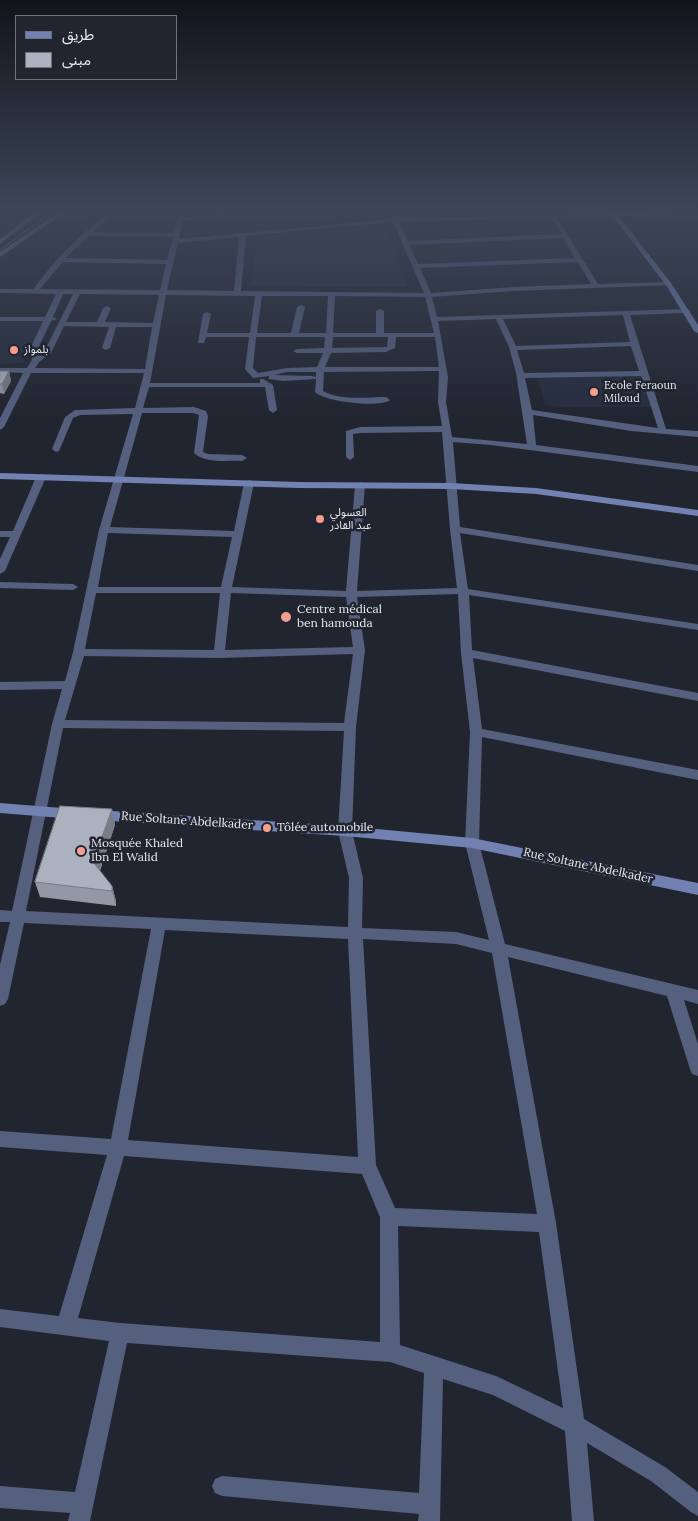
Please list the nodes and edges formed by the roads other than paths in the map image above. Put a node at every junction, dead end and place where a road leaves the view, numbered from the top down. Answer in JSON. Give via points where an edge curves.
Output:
{"nodes":[{"id":1,"x":43,"y":281,"type":"edge"},
{"id":2,"x":165,"y":281,"type":"edge"},
{"id":3,"x":238,"y":281,"type":"edge"},
{"id":4,"x":422,"y":281,"type":"edge"},
{"id":5,"x":593,"y":281,"type":"edge"},
{"id":6,"x":667,"y":281,"type":"edge"},
{"id":7,"x":669,"y":284,"type":"junction"},
{"id":8,"x":596,"y":286,"type":"junction"},
{"id":9,"x":0,"y":291,"type":"edge"},
{"id":10,"x":61,"y":291,"type":"junction"},
{"id":11,"x":78,"y":291,"type":"junction"},
{"id":12,"x":35,"y":292,"type":"junction"},
{"id":13,"x":163,"y":293,"type":"junction"},
{"id":14,"x":237,"y":294,"type":"junction"},
{"id":15,"x":259,"y":294,"type":"junction"},
{"id":16,"x":332,"y":294,"type":"junction"},
{"id":17,"x":428,"y":295,"type":"junction"},
{"id":18,"x":301,"y":307,"type":"dead end"},
{"id":19,"x":107,"y":308,"type":"dead end"},
{"id":20,"x":380,"y":311,"type":"dead end"},
{"id":21,"x":687,"y":311,"type":"junction"},
{"id":22,"x":626,"y":313,"type":"junction"},
{"id":23,"x":207,"y":314,"type":"dead end"},
{"id":24,"x":499,"y":317,"type":"junction"},
{"id":25,"x":0,"y":319,"type":"edge"},
{"id":26,"x":46,"y":319,"type":"junction"},
{"id":27,"x":434,"y":319,"type":"junction"},
{"id":28,"x":62,"y":321,"type":"junction"},
{"id":29,"x":100,"y":324,"type":"junction"},
{"id":30,"x":114,"y":325,"type":"junction"},
{"id":31,"x":156,"y":325,"type":"junction"},
{"id":32,"x":698,"y":331,"type":"edge"},
{"id":33,"x":253,"y":335,"type":"junction"},
{"id":34,"x":380,"y":335,"type":"junction"},
{"id":35,"x":392,"y":335,"type":"junction"},
{"id":36,"x":438,"y":335,"type":"junction"},
{"id":37,"x":294,"y":336,"type":"junction"},
{"id":38,"x":329,"y":336,"type":"junction"},
{"id":39,"x":633,"y":344,"type":"junction"},
{"id":40,"x":106,"y":348,"type":"dead end"},
{"id":41,"x":512,"y":348,"type":"junction"},
{"id":42,"x":297,"y":351,"type":"dead end"},
{"id":43,"x":328,"y":351,"type":"junction"},
{"id":44,"x":36,"y":360,"type":"junction"},
{"id":45,"x":0,"y":370,"type":"edge"},
{"id":46,"x":28,"y":373,"type":"junction"},
{"id":47,"x":443,"y":373,"type":"junction"},
{"id":48,"x":645,"y":373,"type":"junction"},
{"id":49,"x":320,"y":374,"type":"junction"},
{"id":50,"x":256,"y":376,"type":"junction"},
{"id":51,"x":520,"y":376,"type":"junction"},
{"id":52,"x":0,"y":377,"type":"edge"},
{"id":53,"x":147,"y":378,"type":"junction"},
{"id":54,"x":269,"y":385,"type":"junction"},
{"id":55,"x":386,"y":400,"type":"dead end"},
{"id":56,"x":273,"y":410,"type":"dead end"},
{"id":57,"x":138,"y":411,"type":"junction"},
{"id":58,"x":528,"y":412,"type":"junction"},
{"id":59,"x":0,"y":427,"type":"edge"},
{"id":60,"x":664,"y":432,"type":"junction"},
{"id":61,"x":447,"y":434,"type":"junction"},
{"id":62,"x":698,"y":434,"type":"edge"},
{"id":63,"x":532,"y":448,"type":"junction"},
{"id":64,"x":56,"y":449,"type":"dead end"},
{"id":65,"x":242,"y":458,"type":"dead end"},
{"id":66,"x":350,"y":458,"type":"dead end"},
{"id":67,"x":698,"y":469,"type":"edge"},
{"id":68,"x":0,"y":476,"type":"edge"},
{"id":69,"x":40,"y":477,"type":"junction"},
{"id":70,"x":119,"y":480,"type":"junction"},
{"id":71,"x":250,"y":483,"type":"junction"},
{"id":72,"x":360,"y":485,"type":"junction"},
{"id":73,"x":451,"y":486,"type":"junction"},
{"id":74,"x":698,"y":513,"type":"edge"},
{"id":75,"x":455,"y":529,"type":"junction"},
{"id":76,"x":104,"y":530,"type":"junction"},
{"id":77,"x":0,"y":534,"type":"edge"},
{"id":78,"x":15,"y":534,"type":"junction"},
{"id":79,"x":238,"y":534,"type":"junction"},
{"id":80,"x":698,"y":568,"type":"edge"},
{"id":81,"x":0,"y":571,"type":"edge"},
{"id":82,"x":0,"y":585,"type":"edge"},
{"id":83,"x":73,"y":587,"type":"dead end"},
{"id":84,"x":91,"y":590,"type":"junction"},
{"id":85,"x":226,"y":590,"type":"junction"},
{"id":86,"x":463,"y":591,"type":"junction"},
{"id":87,"x":351,"y":594,"type":"junction"},
{"id":88,"x":698,"y":627,"type":"edge"},
{"id":89,"x":359,"y":650,"type":"junction"},
{"id":90,"x":78,"y":652,"type":"junction"},
{"id":91,"x":467,"y":653,"type":"junction"},
{"id":92,"x":219,"y":654,"type":"junction"},
{"id":93,"x":69,"y":685,"type":"junction"},
{"id":94,"x":0,"y":686,"type":"edge"},
{"id":95,"x":698,"y":697,"type":"edge"},
{"id":96,"x":58,"y":724,"type":"junction"},
{"id":97,"x":350,"y":727,"type":"junction"},
{"id":98,"x":476,"y":732,"type":"junction"},
{"id":99,"x":698,"y":775,"type":"edge"},
{"id":100,"x":0,"y":808,"type":"edge"},
{"id":101,"x":41,"y":812,"type":"junction"},
{"id":102,"x":345,"y":831,"type":"junction"},
{"id":103,"x":472,"y":843,"type":"junction"},
{"id":104,"x":698,"y":889,"type":"edge"},
{"id":105,"x":0,"y":916,"type":"edge"},
{"id":106,"x":17,"y":917,"type":"junction"},
{"id":107,"x":159,"y":923,"type":"junction"},
{"id":108,"x":355,"y":933,"type":"junction"},
{"id":109,"x":499,"y":949,"type":"junction"},
{"id":110,"x":674,"y":993,"type":"junction"},
{"id":111,"x":698,"y":997,"type":"edge"},
{"id":112,"x":0,"y":999,"type":"edge"},
{"id":113,"x":698,"y":1069,"type":"edge"},
{"id":114,"x":0,"y":1139,"type":"edge"},
{"id":115,"x":118,"y":1146,"type":"junction"},
{"id":116,"x":367,"y":1166,"type":"junction"},
{"id":117,"x":389,"y":1217,"type":"junction"},
{"id":118,"x":546,"y":1223,"type":"junction"},
{"id":119,"x":0,"y":1318,"type":"edge"},
{"id":120,"x":66,"y":1326,"type":"junction"},
{"id":121,"x":120,"y":1333,"type":"junction"},
{"id":122,"x":390,"y":1352,"type":"junction"},
{"id":123,"x":434,"y":1366,"type":"junction"},
{"id":124,"x":575,"y":1425,"type":"junction"},
{"id":125,"x":222,"y":1486,"type":"dead end"},
{"id":126,"x":0,"y":1497,"type":"edge"},
{"id":127,"x":698,"y":1505,"type":"edge"},
{"id":128,"x":81,"y":1512,"type":"edge"},
{"id":129,"x":430,"y":1512,"type":"edge"},
{"id":130,"x":583,"y":1521,"type":"edge"}],
"edges":[{"from":1,"to":12,"type":"street"},
{"from":2,"to":13,"type":"street"},
{"from":3,"to":14,"type":"street"},
{"from":4,"to":17,"type":"street"},
{"from":5,"to":8,"type":"street"},
{"from":6,"to":7,"type":"main road"},
{"from":7,"to":8,"type":"street"},
{"from":7,"to":21,"type":"main road"},
{"from":8,"to":17,"type":"street"},
{"from":9,"to":12,"type":"street"},
{"from":10,"to":11,"type":"street"},
{"from":10,"to":12,"type":"street"},
{"from":10,"to":26,"type":"street"},
{"from":11,"to":13,"type":"street"},
{"from":11,"to":28,"type":"street"},
{"from":13,"to":14,"type":"street"},
{"from":13,"to":31,"type":"street"},
{"from":14,"to":15,"type":"street"},
{"from":15,"to":16,"type":"street"},
{"from":15,"to":33,"type":"street"},
{"from":16,"to":17,"type":"street"},
{"from":16,"to":38,"type":"street"},
{"from":17,"to":27,"type":"street"},
{"from":18,"to":37,"type":"street"},
{"from":19,"to":29,"type":"street"},
{"from":20,"to":34,"type":"street"},
{"from":21,"to":22,"type":"street"},
{"from":21,"to":32,"type":"main road"},
{"from":22,"to":24,"type":"street"},
{"from":22,"to":39,"type":"street"},
{"from":23,"to":33,"type":"street","via":[[202,338]]},
{"from":24,"to":27,"type":"street"},
{"from":24,"to":41,"type":"street"},
{"from":25,"to":26,"type":"street"},
{"from":26,"to":28,"type":"street"},
{"from":26,"to":44,"type":"street","via":[[33,351]]},
{"from":27,"to":36,"type":"street"},
{"from":28,"to":29,"type":"street"},
{"from":28,"to":44,"type":"street","via":[[48,351]]},
{"from":29,"to":30,"type":"street"},
{"from":30,"to":31,"type":"street"},
{"from":30,"to":40,"type":"street"},
{"from":31,"to":53,"type":"street"},
{"from":33,"to":37,"type":"street"},
{"from":33,"to":50,"type":"street","via":[[249,368]]},
{"from":34,"to":35,"type":"street"},
{"from":34,"to":38,"type":"street"},
{"from":35,"to":36,"type":"street"},
{"from":35,"to":43,"type":"street","via":[[389,350]]},
{"from":36,"to":47,"type":"street"},
{"from":37,"to":38,"type":"street"},
{"from":38,"to":43,"type":"street"},
{"from":39,"to":41,"type":"street"},
{"from":39,"to":48,"type":"street"},
{"from":41,"to":51,"type":"street"},
{"from":42,"to":43,"type":"street"},
{"from":43,"to":49,"type":"street"},
{"from":44,"to":46,"type":"street"},
{"from":45,"to":46,"type":"street"},
{"from":46,"to":52,"type":"street"},
{"from":46,"to":53,"type":"street"},
{"from":46,"to":59,"type":"street"},
{"from":47,"to":49,"type":"street"},
{"from":47,"to":61,"type":"street","via":[[442,402]]},
{"from":48,"to":51,"type":"street"},
{"from":48,"to":60,"type":"street"},
{"from":49,"to":50,"type":"street","via":[[283,379]]},
{"from":49,"to":55,"type":"street","via":[[319,392],[324,397]]},
{"from":50,"to":54,"type":"street"},
{"from":51,"to":58,"type":"street"},
{"from":53,"to":54,"type":"street"},
{"from":53,"to":57,"type":"street"},
{"from":54,"to":56,"type":"street"},
{"from":57,"to":64,"type":"street","via":[[72,414]]},
{"from":57,"to":65,"type":"street","via":[[200,412],[204,416],[198,453],[207,457]]},
{"from":57,"to":70,"type":"street"},
{"from":58,"to":60,"type":"street"},
{"from":58,"to":63,"type":"street"},
{"from":60,"to":62,"type":"street"},
{"from":61,"to":63,"type":"street"},
{"from":61,"to":66,"type":"street","via":[[351,431]]},
{"from":61,"to":73,"type":"street"},
{"from":63,"to":67,"type":"street"},
{"from":68,"to":69,"type":"main road"},
{"from":69,"to":70,"type":"main road"},
{"from":69,"to":78,"type":"street"},
{"from":70,"to":71,"type":"main road"},
{"from":70,"to":76,"type":"street"},
{"from":71,"to":72,"type":"main road"},
{"from":71,"to":79,"type":"street"},
{"from":72,"to":73,"type":"main road"},
{"from":72,"to":87,"type":"street"},
{"from":73,"to":74,"type":"main road","via":[[536,491]]},
{"from":73,"to":75,"type":"street"},
{"from":75,"to":80,"type":"street"},
{"from":75,"to":86,"type":"street"},
{"from":76,"to":79,"type":"street"},
{"from":76,"to":84,"type":"street"},
{"from":77,"to":78,"type":"street"},
{"from":78,"to":81,"type":"street"},
{"from":79,"to":85,"type":"street"},
{"from":82,"to":83,"type":"street"},
{"from":84,"to":85,"type":"street"},
{"from":84,"to":90,"type":"street"},
{"from":85,"to":87,"type":"street"},
{"from":85,"to":92,"type":"street"},
{"from":86,"to":87,"type":"street"},
{"from":86,"to":88,"type":"street"},
{"from":86,"to":91,"type":"street"},
{"from":87,"to":89,"type":"street"},
{"from":89,"to":92,"type":"street"},
{"from":89,"to":97,"type":"street"},
{"from":90,"to":92,"type":"street"},
{"from":90,"to":93,"type":"street"},
{"from":91,"to":95,"type":"street"},
{"from":91,"to":98,"type":"street"},
{"from":93,"to":94,"type":"street"},
{"from":93,"to":96,"type":"street"},
{"from":96,"to":97,"type":"street"},
{"from":96,"to":101,"type":"street"},
{"from":97,"to":102,"type":"street"},
{"from":98,"to":99,"type":"street"},
{"from":98,"to":103,"type":"street"},
{"from":100,"to":101,"type":"main road","name":"Rue Soltane Abdelkader"},
{"from":101,"to":102,"type":"main road","name":"Rue Soltane Abdelkader"},
{"from":101,"to":106,"type":"street"},
{"from":102,"to":103,"type":"main road","name":"Rue Soltane Abdelkader"},
{"from":102,"to":108,"type":"street","via":[[356,878]]},
{"from":103,"to":104,"type":"main road","name":"Rue Soltane Abdelkader"},
{"from":103,"to":109,"type":"street"},
{"from":105,"to":106,"type":"street"},
{"from":106,"to":107,"type":"street"},
{"from":106,"to":112,"type":"street"},
{"from":107,"to":108,"type":"street"},
{"from":107,"to":115,"type":"street"},
{"from":108,"to":109,"type":"street","via":[[456,938]]},
{"from":108,"to":116,"type":"street"},
{"from":109,"to":110,"type":"street"},
{"from":109,"to":118,"type":"street"},
{"from":110,"to":111,"type":"street"},
{"from":110,"to":113,"type":"street"},
{"from":114,"to":115,"type":"street"},
{"from":115,"to":116,"type":"street"},
{"from":115,"to":120,"type":"street"},
{"from":116,"to":117,"type":"street"},
{"from":117,"to":118,"type":"street"},
{"from":117,"to":122,"type":"street"},
{"from":118,"to":124,"type":"street"},
{"from":119,"to":120,"type":"street"},
{"from":120,"to":121,"type":"street"},
{"from":121,"to":122,"type":"street"},
{"from":121,"to":128,"type":"street"},
{"from":122,"to":123,"type":"street"},
{"from":123,"to":124,"type":"street","via":[[496,1386]]},
{"from":123,"to":129,"type":"street"},
{"from":124,"to":127,"type":"street","via":[[658,1474]]},
{"from":124,"to":130,"type":"street"},
{"from":125,"to":129,"type":"street"},
{"from":126,"to":128,"type":"street"}]}
